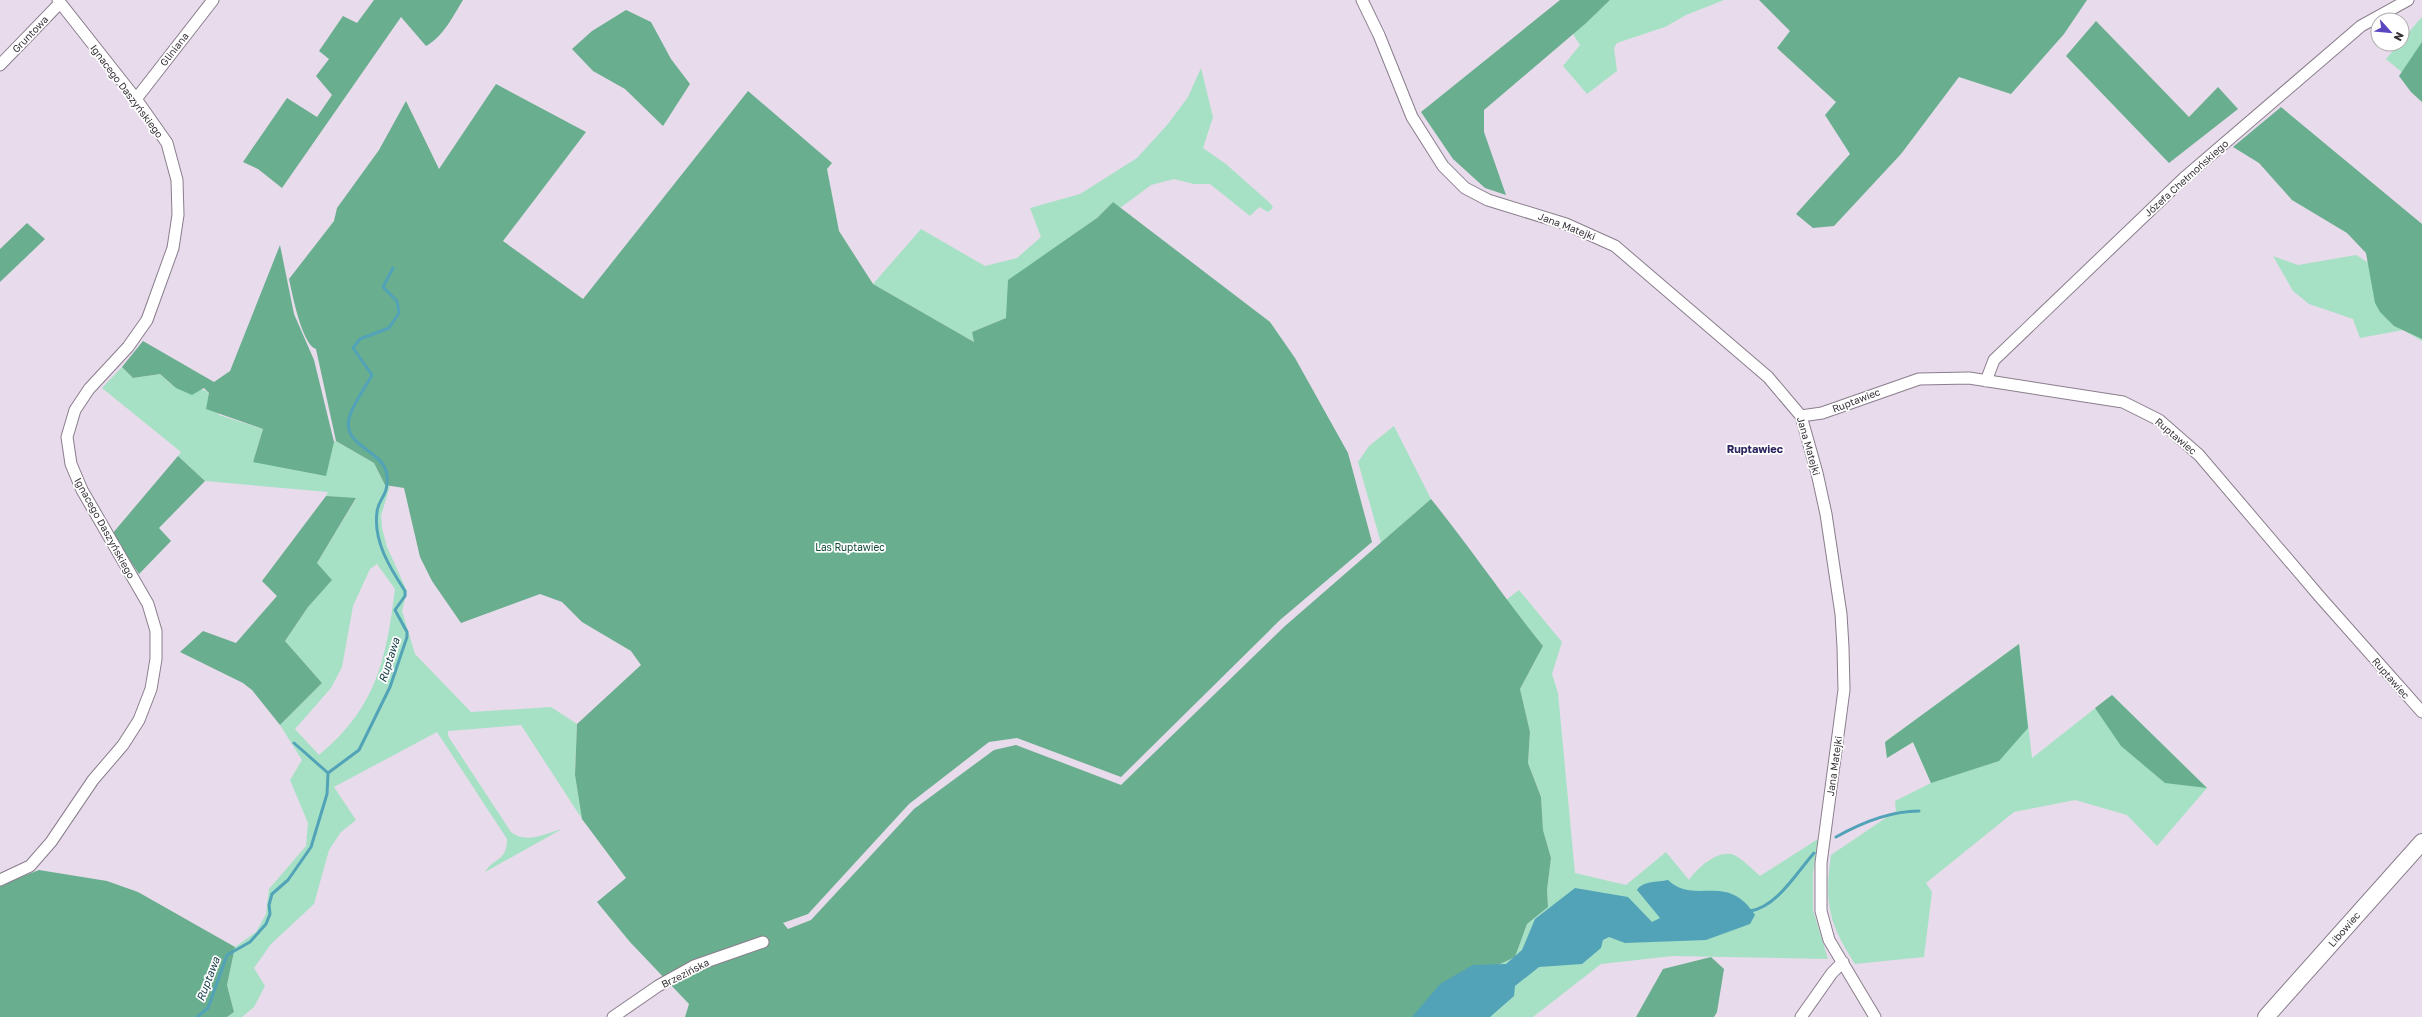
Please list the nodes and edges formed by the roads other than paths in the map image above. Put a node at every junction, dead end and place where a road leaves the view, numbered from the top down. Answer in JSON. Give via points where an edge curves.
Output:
{"nodes":[{"id":1,"x":212,"y":0,"type":"edge"},
{"id":2,"x":1362,"y":0,"type":"edge"},
{"id":3,"x":2408,"y":0,"type":"edge"},
{"id":4,"x":62,"y":5,"type":"edge"},
{"id":5,"x":0,"y":65,"type":"edge"},
{"id":6,"x":136,"y":99,"type":"junction"},
{"id":7,"x":1986,"y":381,"type":"junction"},
{"id":8,"x":1801,"y":416,"type":"junction"},
{"id":9,"x":2422,"y":712,"type":"edge"},
{"id":10,"x":2422,"y":842,"type":"edge"},
{"id":11,"x":0,"y":880,"type":"edge"},
{"id":12,"x":763,"y":942,"type":"dead end"},
{"id":13,"x":1843,"y":962,"type":"junction"},
{"id":14,"x":613,"y":1017,"type":"edge"},
{"id":15,"x":1801,"y":1017,"type":"edge"},
{"id":16,"x":1875,"y":1017,"type":"edge"},
{"id":17,"x":2266,"y":1017,"type":"edge"}],
"edges":[{"from":1,"to":6,"type":"street","name":"Gliniana"},
{"from":2,"to":8,"type":"street","name":"Jana Matejki","via":[[1412,118],[1443,166],[1465,188],[1488,200],[1566,224],[1615,246],[1768,377]]},
{"from":3,"to":7,"type":"street","name":"Józefa Chełmońskiego","via":[[2361,26],[2184,178],[1994,360]]},
{"from":4,"to":5,"type":"street","name":"Gruntowa"},
{"from":4,"to":6,"type":"street","name":"Ignacego Daszyńskiego"},
{"from":6,"to":11,"type":"street","name":"Ignacego Daszyńskiego","via":[[166,143],[177,180],[178,215],[173,248],[147,320],[128,347],[89,389],[75,410],[68,437],[71,464],[82,490],[148,604],[156,631],[156,659],[150,689],[139,720],[122,745],[93,780],[51,842],[30,866]]},
{"from":7,"to":8,"type":"street","name":"Ruptawiec","via":[[1969,378],[1919,379],[1822,413]]},
{"from":7,"to":9,"type":"street","name":"Ruptawiec","via":[[2123,402],[2159,420],[2198,455]]},
{"from":8,"to":13,"type":"street","name":"Jana Matejki","via":[[1826,514],[1841,614],[1844,690],[1821,863],[1820,901],[1829,940]]},
{"from":10,"to":17,"type":"street","name":"Libowiec"},
{"from":12,"to":14,"type":"street","name":"Brzezińska","via":[[694,966],[658,986]]},
{"from":13,"to":15,"type":"street","via":[[1832,973]]},
{"from":13,"to":16,"type":"street","name":"Jana Matejki"}]}
